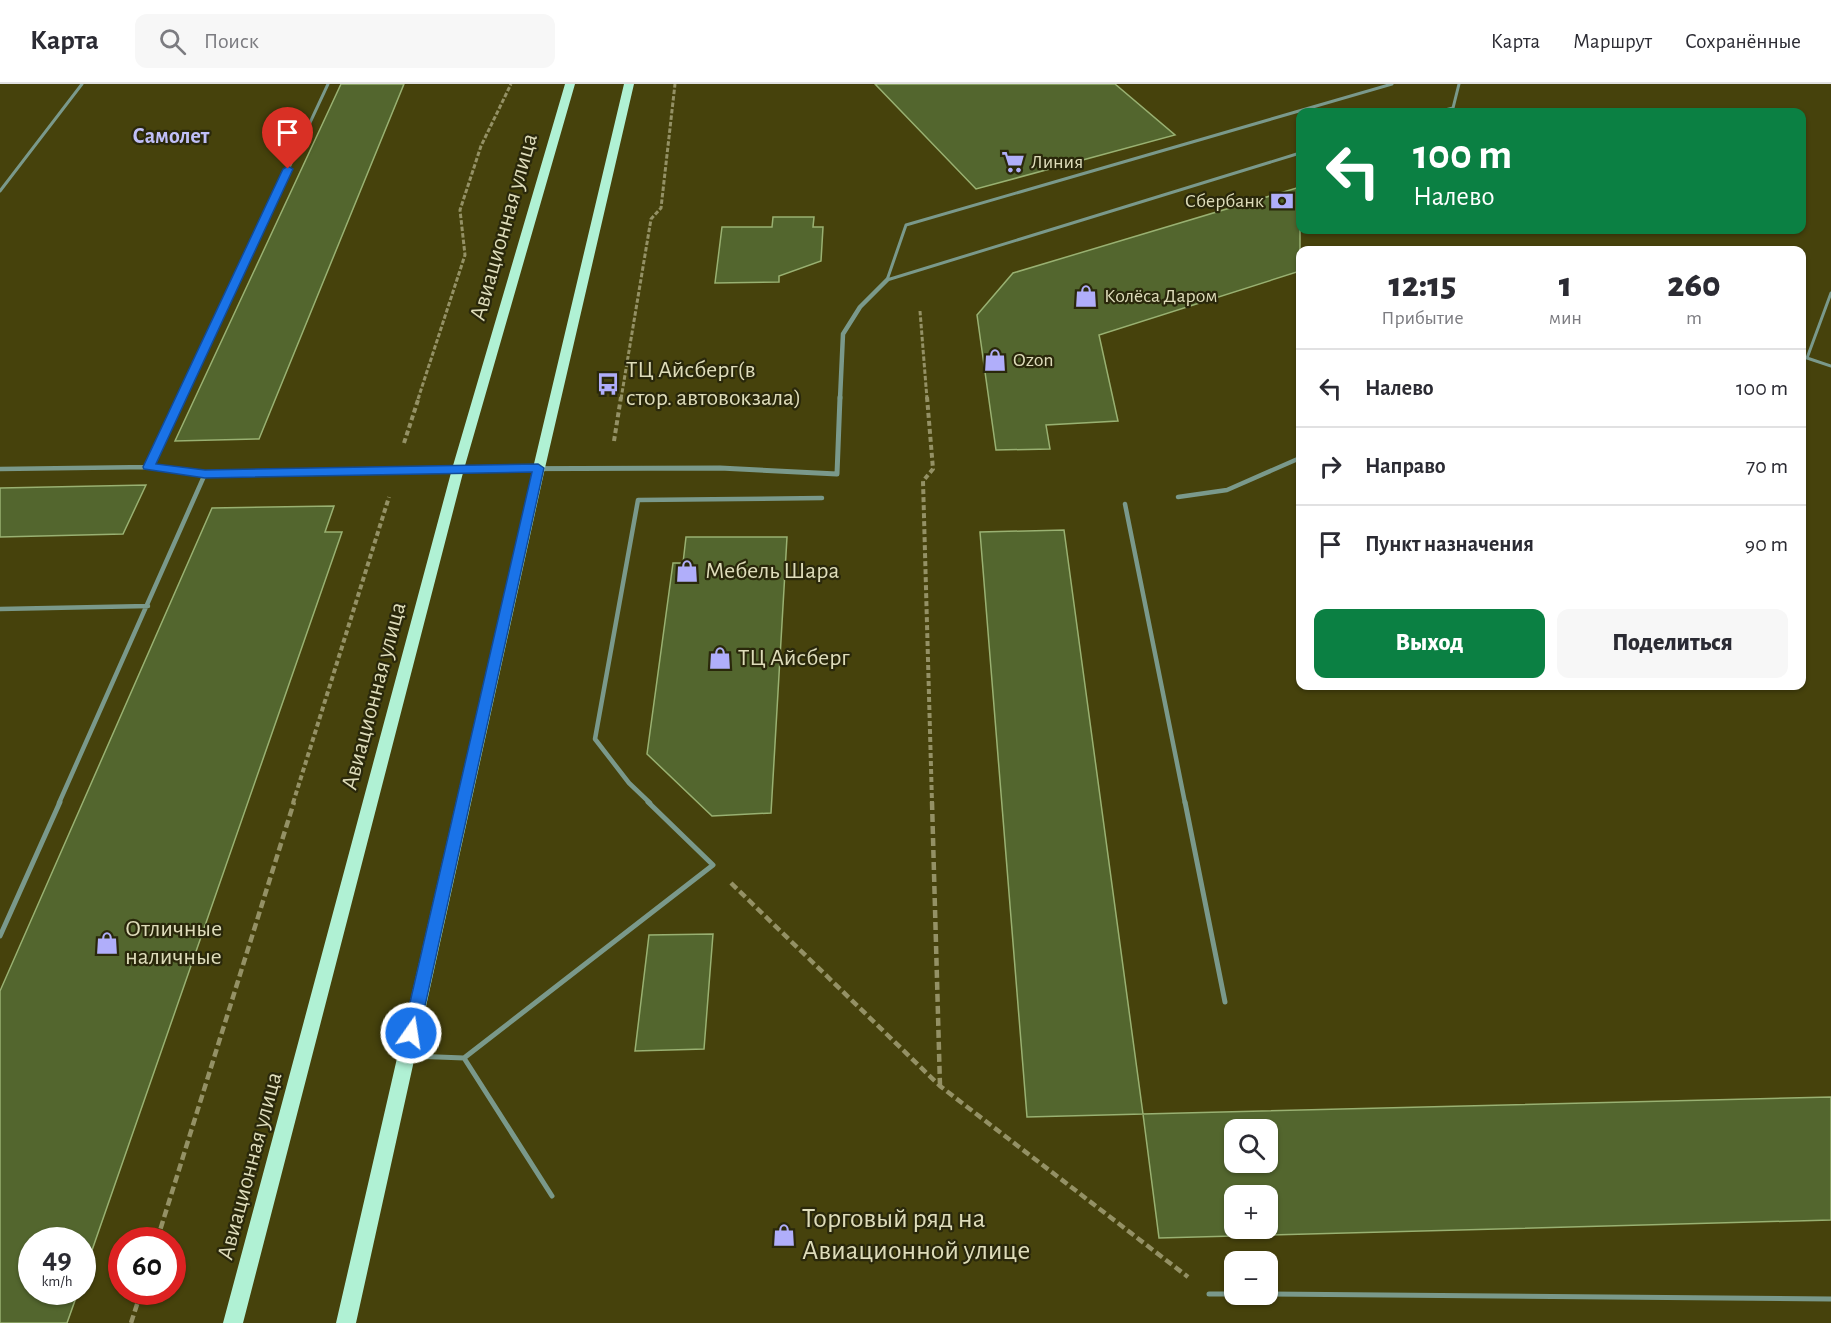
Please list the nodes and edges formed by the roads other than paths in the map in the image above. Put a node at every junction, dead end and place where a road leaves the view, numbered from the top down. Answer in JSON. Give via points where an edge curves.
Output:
{"nodes":[{"id":1,"x":82,"y":84,"type":"edge"},
{"id":2,"x":328,"y":84,"type":"edge"},
{"id":3,"x":570,"y":84,"type":"edge"},
{"id":4,"x":629,"y":84,"type":"edge"},
{"id":5,"x":1392,"y":84,"type":"edge"},
{"id":6,"x":1459,"y":84,"type":"edge"},
{"id":7,"x":1309,"y":108,"type":"edge"},
{"id":8,"x":1453,"y":108,"type":"edge"},
{"id":9,"x":1296,"y":112,"type":"edge"},
{"id":10,"x":1296,"y":154,"type":"edge"},
{"id":11,"x":0,"y":191,"type":"edge"},
{"id":12,"x":887,"y":280,"type":"junction"},
{"id":13,"x":1831,"y":293,"type":"edge"},
{"id":14,"x":1831,"y":366,"type":"edge"},
{"id":15,"x":1296,"y":460,"type":"edge"},
{"id":16,"x":149,"y":467,"type":"junction"},
{"id":17,"x":538,"y":468,"type":"junction"},
{"id":18,"x":0,"y":469,"type":"edge"},
{"id":19,"x":459,"y":469,"type":"junction"},
{"id":20,"x":205,"y":474,"type":"junction"},
{"id":21,"x":1178,"y":497,"type":"dead end"},
{"id":22,"x":822,"y":498,"type":"dead end"},
{"id":23,"x":1125,"y":504,"type":"dead end"},
{"id":24,"x":148,"y":606,"type":"junction"},
{"id":25,"x":0,"y":609,"type":"edge"},
{"id":26,"x":0,"y":936,"type":"edge"},
{"id":27,"x":1225,"y":1002,"type":"dead end"},
{"id":28,"x":406,"y":1056,"type":"junction"},
{"id":29,"x":464,"y":1058,"type":"junction"},
{"id":30,"x":552,"y":1196,"type":"dead end"},
{"id":31,"x":1209,"y":1294,"type":"road end"},
{"id":32,"x":1224,"y":1294,"type":"edge"},
{"id":33,"x":1278,"y":1294,"type":"edge"},
{"id":34,"x":1831,"y":1299,"type":"edge"},
{"id":35,"x":233,"y":1323,"type":"edge"},
{"id":36,"x":346,"y":1323,"type":"edge"}],
"edges":[{"from":1,"to":11,"type":"lane"},
{"from":2,"to":16,"type":"lane"},
{"from":3,"to":19,"type":"main road","name":"Авиационная улица"},
{"from":4,"to":17,"type":"main road"},
{"from":5,"to":7,"type":"lane"},
{"from":6,"to":8,"type":"lane"},
{"from":9,"to":12,"type":"lane","via":[[906,225]]},
{"from":10,"to":12,"type":"lane"},
{"from":12,"to":17,"type":"street","via":[[860,307],[843,334],[837,474],[720,468]]},
{"from":13,"to":14,"type":"lane","via":[[1807,357]]},
{"from":15,"to":21,"type":"lane","via":[[1227,490]]},
{"from":16,"to":18,"type":"lane"},
{"from":16,"to":20,"type":"lane"},
{"from":17,"to":19,"type":"street"},
{"from":17,"to":28,"type":"main road"},
{"from":19,"to":20,"type":"lane"},
{"from":19,"to":35,"type":"main road","name":"Авиационная улица"},
{"from":20,"to":24,"type":"lane"},
{"from":22,"to":29,"type":"lane","via":[[638,500],[595,739],[628,783],[713,866]]},
{"from":23,"to":27,"type":"lane"},
{"from":24,"to":25,"type":"lane"},
{"from":24,"to":26,"type":"lane"},
{"from":28,"to":29,"type":"lane"},
{"from":28,"to":36,"type":"main road"},
{"from":29,"to":30,"type":"lane"},
{"from":31,"to":32,"type":"lane"},
{"from":33,"to":34,"type":"lane"}]}
